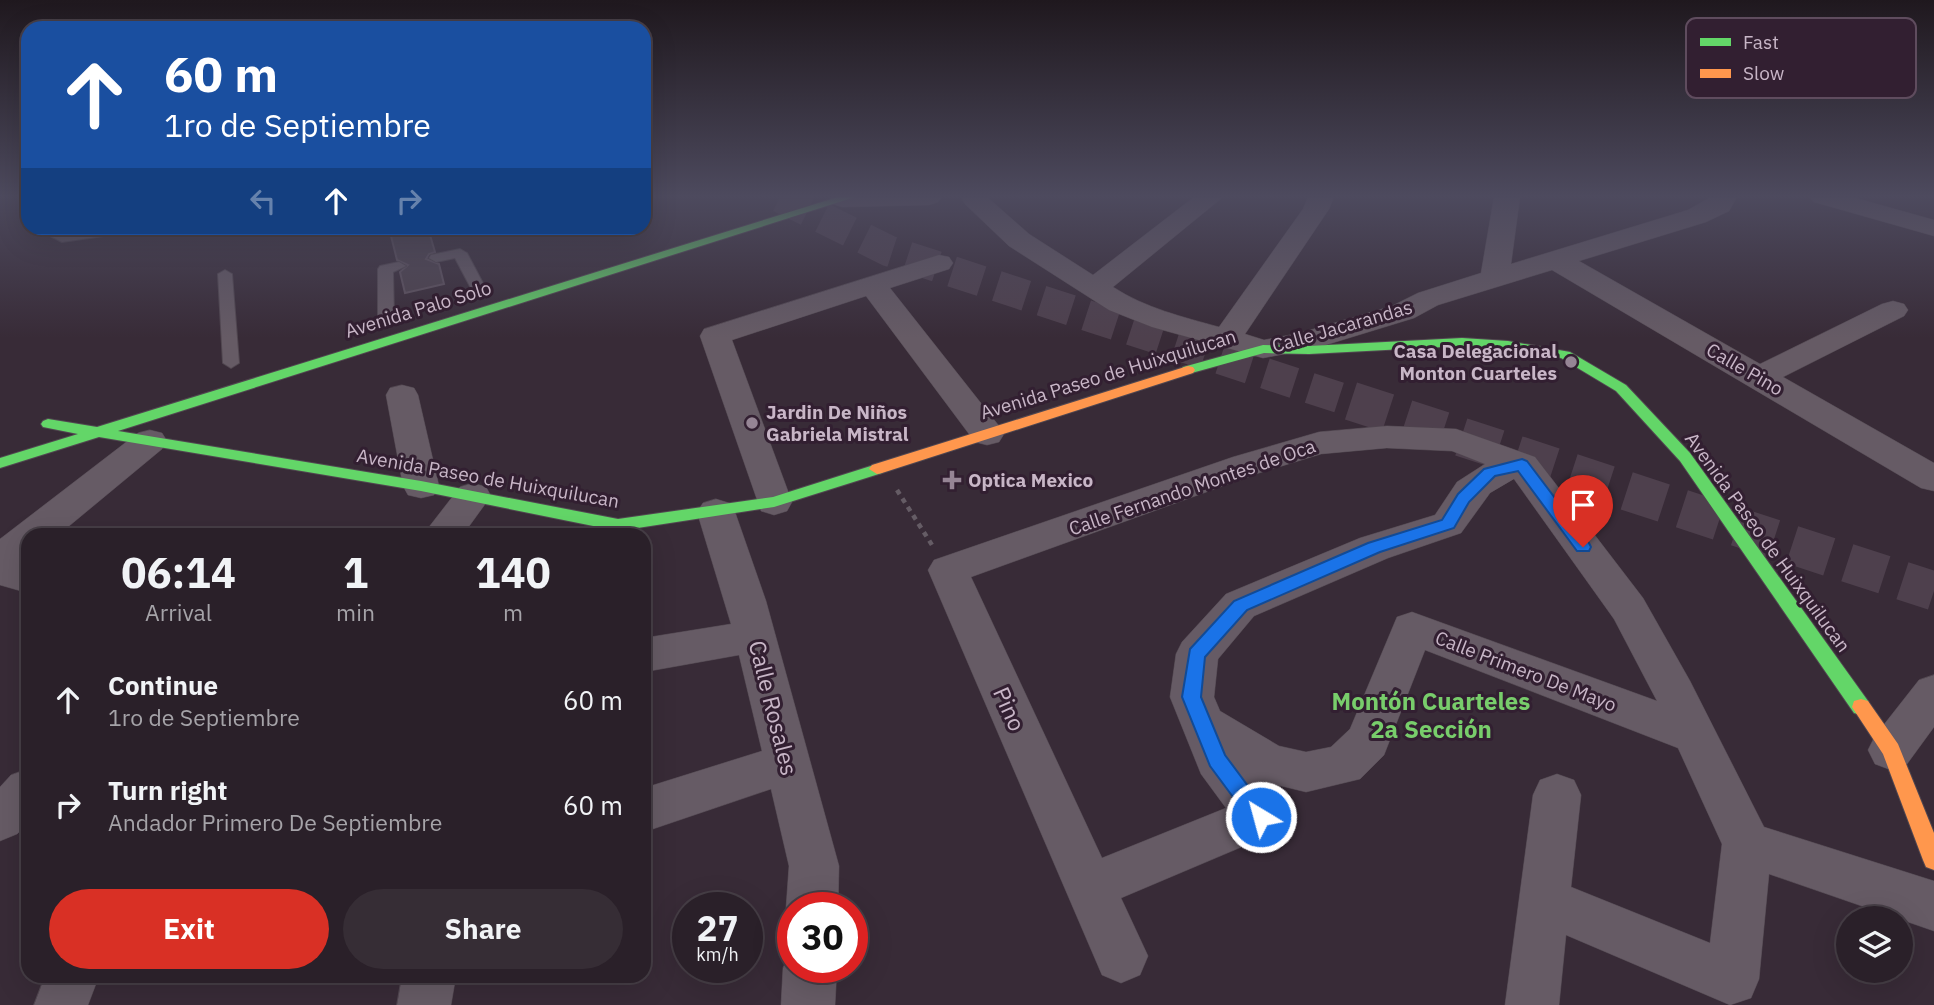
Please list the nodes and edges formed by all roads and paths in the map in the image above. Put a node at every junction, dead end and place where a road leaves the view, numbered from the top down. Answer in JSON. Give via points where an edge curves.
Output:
{"nodes":[{"id":1,"x":687,"y":244,"type":"edge"},
{"id":2,"x":1027,"y":244,"type":"edge"},
{"id":3,"x":1150,"y":244,"type":"edge"},
{"id":4,"x":1292,"y":244,"type":"edge"},
{"id":5,"x":1500,"y":244,"type":"edge"},
{"id":6,"x":1608,"y":244,"type":"edge"},
{"id":7,"x":436,"y":258,"type":"dead end"},
{"id":8,"x":1556,"y":260,"type":"junction"},
{"id":9,"x":939,"y":263,"type":"dead end"},
{"id":10,"x":399,"y":266,"type":"dead end"},
{"id":11,"x":225,"y":274,"type":"dead end"},
{"id":12,"x":1495,"y":278,"type":"junction"},
{"id":13,"x":872,"y":285,"type":"junction"},
{"id":14,"x":1094,"y":288,"type":"junction"},
{"id":15,"x":478,"y":289,"type":"dead end"},
{"id":16,"x":1893,"y":310,"type":"dead end"},
{"id":17,"x":386,"y":317,"type":"dead end"},
{"id":18,"x":1227,"y":338,"type":"junction"},
{"id":19,"x":1263,"y":349,"type":"junction"},
{"id":20,"x":237,"y":361,"type":"joint"},
{"id":21,"x":212,"y":369,"type":"dead end"},
{"id":22,"x":1759,"y":377,"type":"junction"},
{"id":23,"x":402,"y":395,"type":"dead end"},
{"id":24,"x":86,"y":411,"type":"dead end"},
{"id":25,"x":95,"y":431,"type":"junction"},
{"id":26,"x":987,"y":434,"type":"junction"},
{"id":27,"x":150,"y":441,"type":"junction"},
{"id":28,"x":0,"y":463,"type":"edge"},
{"id":29,"x":1522,"y":465,"type":"junction"},
{"id":30,"x":884,"y":468,"type":"junction"},
{"id":31,"x":1934,"y":479,"type":"edge"},
{"id":32,"x":421,"y":486,"type":"junction"},
{"id":33,"x":473,"y":496,"type":"junction"},
{"id":34,"x":774,"y":502,"type":"junction"},
{"id":35,"x":716,"y":512,"type":"junction"},
{"id":36,"x":40,"y":528,"type":"edge"},
{"id":37,"x":447,"y":528,"type":"edge"},
{"id":38,"x":21,"y":543,"type":"edge"},
{"id":39,"x":0,"y":560,"type":"edge"},
{"id":40,"x":0,"y":570,"type":"edge"},
{"id":41,"x":948,"y":570,"type":"junction"},
{"id":42,"x":21,"y":576,"type":"edge"},
{"id":43,"x":755,"y":636,"type":"junction"},
{"id":44,"x":651,"y":654,"type":"edge"},
{"id":45,"x":1934,"y":693,"type":"edge"},
{"id":46,"x":1202,"y":723,"type":"junction"},
{"id":47,"x":1695,"y":735,"type":"junction"},
{"id":48,"x":1891,"y":750,"type":"junction"},
{"id":49,"x":787,"y":763,"type":"junction"},
{"id":50,"x":1557,"y":795,"type":"dead end"},
{"id":51,"x":21,"y":797,"type":"edge"},
{"id":52,"x":651,"y":808,"type":"edge"},
{"id":53,"x":0,"y":819,"type":"edge"},
{"id":54,"x":1747,"y":844,"type":"junction"},
{"id":55,"x":1934,"y":860,"type":"edge"},
{"id":56,"x":1088,"y":887,"type":"junction"},
{"id":57,"x":813,"y":892,"type":"edge"},
{"id":58,"x":1543,"y":900,"type":"junction"},
{"id":59,"x":1934,"y":906,"type":"edge"},
{"id":60,"x":1121,"y":956,"type":"dead end"},
{"id":61,"x":69,"y":983,"type":"edge"},
{"id":62,"x":428,"y":983,"type":"edge"},
{"id":63,"x":61,"y":1005,"type":"edge"},
{"id":64,"x":424,"y":1005,"type":"edge"},
{"id":65,"x":1532,"y":1005,"type":"edge"}],
"edges":[{"from":1,"to":25,"type":"street","name":"Avenida Palo Solo"},
{"from":2,"to":14,"type":"street"},
{"from":3,"to":14,"type":"street"},
{"from":4,"to":18,"type":"street"},
{"from":5,"to":12,"type":"street"},
{"from":6,"to":8,"type":"street","name":"Calle Jacarandas"},
{"from":7,"to":15,"type":"lane","via":[[460,253]]},
{"from":8,"to":12,"type":"street","name":"Calle Jacarandas"},
{"from":8,"to":22,"type":"street","name":"Calle Pino"},
{"from":9,"to":13,"type":"street"},
{"from":10,"to":17,"type":"lane","via":[[385,269]]},
{"from":11,"to":20,"type":"lane"},
{"from":12,"to":19,"type":"street","name":"Calle Jacarandas","via":[[1428,299],[1403,312]]},
{"from":13,"to":26,"type":"street"},
{"from":13,"to":34,"type":"street","via":[[715,337]]},
{"from":14,"to":18,"type":"street","via":[[1119,304],[1164,321]]},
{"from":16,"to":22,"type":"street"},
{"from":18,"to":19,"type":"street"},
{"from":19,"to":26,"type":"street","name":"Avenida Paseo de Huixquilucan","via":[[1169,374]]},
{"from":19,"to":48,"type":"street","name":"Avenida Paseo de Huixquilucan","via":[[1462,342],[1508,345],[1565,355],[1621,388],[1685,457]]},
{"from":20,"to":21,"type":"street"},
{"from":22,"to":31,"type":"street","name":"Calle Pino"},
{"from":23,"to":32,"type":"street"},
{"from":24,"to":25,"type":"street","name":"Avenida Paseo de Huixquilucan","via":[[42,425]]},
{"from":25,"to":27,"type":"street","name":"Avenida Paseo de Huixquilucan"},
{"from":25,"to":28,"type":"street","name":"Avenida Palo Solo"},
{"from":26,"to":30,"type":"street","name":"Avenida Paseo de Huixquilucan"},
{"from":27,"to":32,"type":"street","name":"Avenida Paseo de Huixquilucan"},
{"from":27,"to":36,"type":"street"},
{"from":29,"to":41,"type":"street","name":"Calle Fernando Montes de Oca","via":[[1456,440],[1387,437],[1320,443]]},
{"from":29,"to":46,"type":"street","via":[[1490,472],[1464,498],[1448,524],[1374,548],[1240,606],[1196,654],[1192,697]]},
{"from":29,"to":47,"type":"street","via":[[1629,609]]},
{"from":30,"to":34,"type":"street","name":"Avenida Paseo de Huixquilucan"},
{"from":30,"to":41,"type":"path"},
{"from":32,"to":33,"type":"street","name":"Avenida Paseo de Huixquilucan"},
{"from":33,"to":35,"type":"street","name":"Avenida Paseo de Huixquilucan","via":[[618,525]]},
{"from":33,"to":37,"type":"street"},
{"from":34,"to":35,"type":"street","name":"Avenida Paseo de Huixquilucan"},
{"from":35,"to":43,"type":"street","name":"Calle Rosales"},
{"from":38,"to":39,"type":"street"},
{"from":40,"to":42,"type":"street"},
{"from":41,"to":56,"type":"street","name":"Pino"},
{"from":43,"to":44,"type":"street"},
{"from":43,"to":49,"type":"street","name":"Calle Rosales"},
{"from":45,"to":48,"type":"street"},
{"from":46,"to":47,"type":"street","name":"Calle Primero De Mayo","via":[[1269,764],[1306,772],[1344,765],[1368,741],[1412,628]]},
{"from":46,"to":56,"type":"street","via":[[1217,760],[1261,817]]},
{"from":47,"to":54,"type":"street"},
{"from":48,"to":55,"type":"street","name":"Avenida Paseo de Huixquilucan"},
{"from":49,"to":52,"type":"street"},
{"from":49,"to":57,"type":"street","name":"Calle Rosales","via":[[814,866]]},
{"from":50,"to":58,"type":"street"},
{"from":51,"to":53,"type":"street"},
{"from":54,"to":58,"type":"street","via":[[1732,979]]},
{"from":54,"to":59,"type":"street"},
{"from":56,"to":60,"type":"street","name":"Pino"},
{"from":58,"to":65,"type":"street"},
{"from":61,"to":63,"type":"street"},
{"from":62,"to":64,"type":"street"}]}
